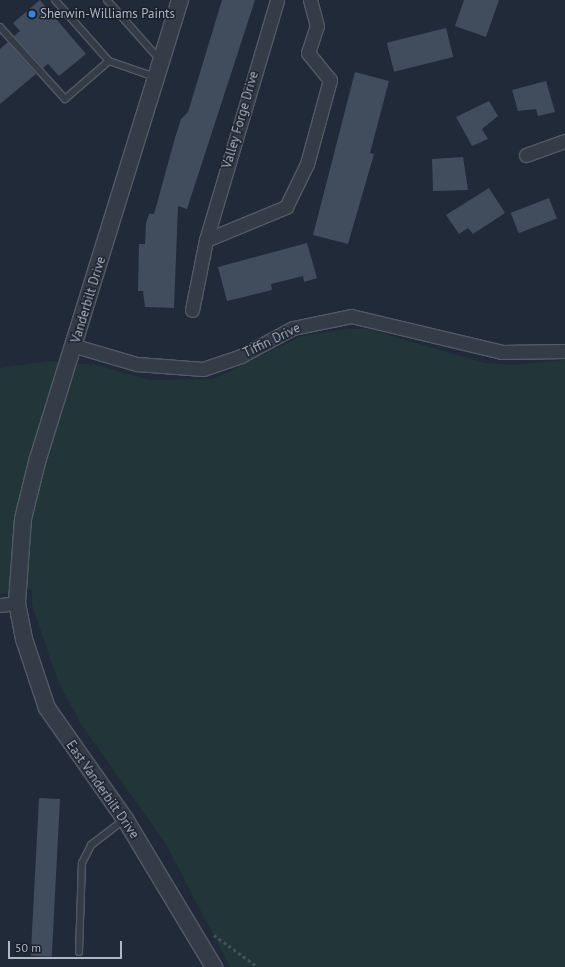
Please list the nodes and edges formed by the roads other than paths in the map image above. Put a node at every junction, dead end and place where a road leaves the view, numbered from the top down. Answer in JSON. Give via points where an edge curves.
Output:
{"nodes":[{"id":1,"x":55,"y":0,"type":"edge"},
{"id":2,"x":107,"y":0,"type":"edge"},
{"id":3,"x":180,"y":0,"type":"edge"},
{"id":4,"x":277,"y":0,"type":"edge"},
{"id":5,"x":310,"y":0,"type":"edge"},
{"id":6,"x":0,"y":27,"type":"edge"},
{"id":7,"x":160,"y":60,"type":"junction"},
{"id":8,"x":109,"y":61,"type":"junction"},
{"id":9,"x":155,"y":77,"type":"junction"},
{"id":10,"x":565,"y":142,"type":"edge"},
{"id":11,"x":526,"y":155,"type":"dead end"},
{"id":12,"x":206,"y":240,"type":"junction"},
{"id":13,"x":192,"y":310,"type":"dead end"},
{"id":14,"x":75,"y":346,"type":"junction"},
{"id":15,"x":565,"y":351,"type":"edge"},
{"id":16,"x":17,"y":602,"type":"junction"},
{"id":17,"x":0,"y":605,"type":"edge"},
{"id":18,"x":125,"y":819,"type":"junction"},
{"id":19,"x":79,"y":952,"type":"dead end"},
{"id":20,"x":214,"y":967,"type":"edge"}],
"edges":[{"from":1,"to":8,"type":"lane"},
{"from":2,"to":7,"type":"lane"},
{"from":3,"to":7,"type":"street","name":"Vanderbilt Drive"},
{"from":4,"to":12,"type":"street","name":"Valley Forge Drive"},
{"from":5,"to":12,"type":"street","via":[[317,26],[308,53],[330,80],[307,164],[286,207]]},
{"from":6,"to":8,"type":"lane","via":[[65,99]]},
{"from":7,"to":9,"type":"street","name":"Vanderbilt Drive"},
{"from":8,"to":9,"type":"lane"},
{"from":9,"to":14,"type":"street","name":"Vanderbilt Drive"},
{"from":10,"to":11,"type":"street"},
{"from":12,"to":13,"type":"street","name":"Valley Forge Drive"},
{"from":14,"to":15,"type":"street","name":"Tiffin Drive","via":[[137,364],[203,369],[241,356],[293,328],[351,316],[502,352]]},
{"from":14,"to":16,"type":"street","name":"Vanderbilt Drive","via":[[38,458],[22,519]]},
{"from":16,"to":17,"type":"street"},
{"from":16,"to":18,"type":"street","name":"East Vanderbilt Drive","via":[[24,639],[47,708]]},
{"from":18,"to":19,"type":"lane","via":[[91,845],[82,863]]},
{"from":18,"to":20,"type":"street","name":"East Vanderbilt Drive"}]}
